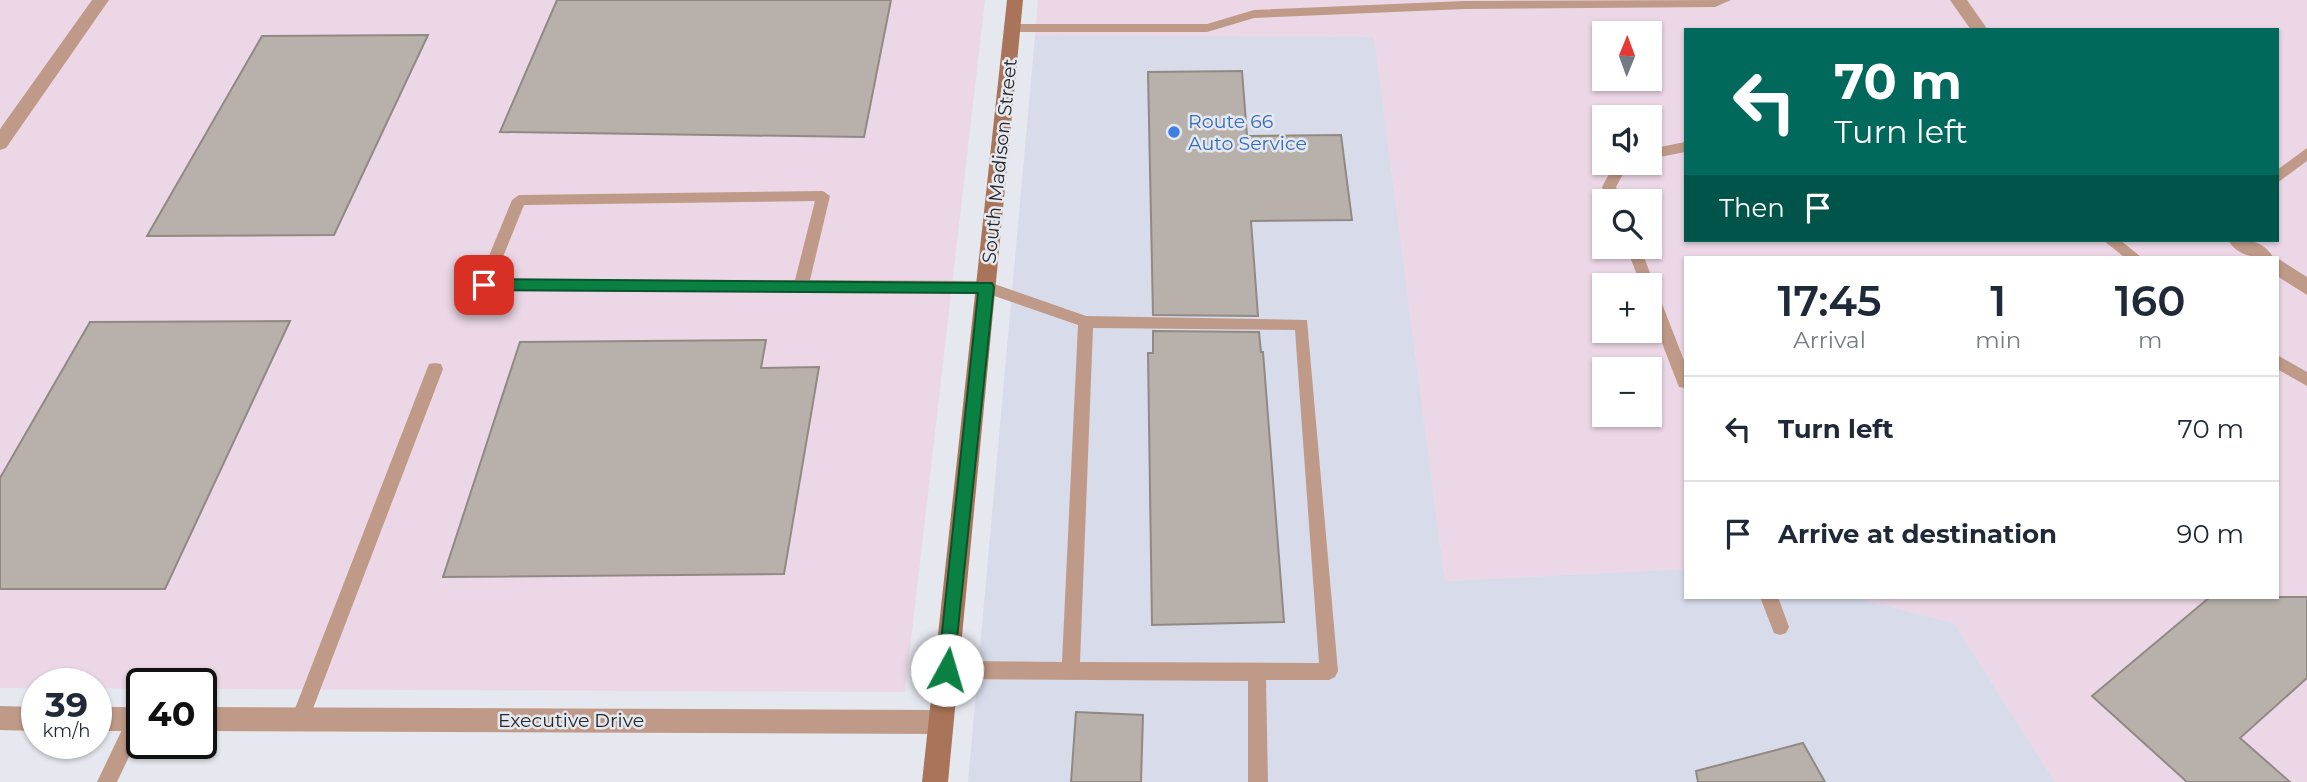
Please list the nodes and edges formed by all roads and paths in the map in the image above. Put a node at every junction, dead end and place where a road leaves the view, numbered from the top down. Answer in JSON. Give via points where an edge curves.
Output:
{"nodes":[{"id":1,"x":101,"y":0,"type":"edge"},
{"id":2,"x":1015,"y":0,"type":"edge"},
{"id":3,"x":1725,"y":0,"type":"edge"},
{"id":4,"x":1958,"y":0,"type":"edge"},
{"id":5,"x":1013,"y":28,"type":"junction"},
{"id":6,"x":1979,"y":28,"type":"edge"},
{"id":7,"x":0,"y":143,"type":"edge"},
{"id":8,"x":1684,"y":147,"type":"edge"},
{"id":9,"x":1662,"y":152,"type":"edge"},
{"id":10,"x":2307,"y":153,"type":"edge"},
{"id":11,"x":2279,"y":176,"type":"edge"},
{"id":12,"x":2113,"y":242,"type":"edge"},
{"id":13,"x":2241,"y":242,"type":"edge"},
{"id":14,"x":2133,"y":256,"type":"edge"},
{"id":15,"x":2262,"y":256,"type":"edge"},
{"id":16,"x":2279,"y":268,"type":"edge"},
{"id":17,"x":986,"y":287,"type":"junction"},
{"id":18,"x":2307,"y":287,"type":"edge"},
{"id":19,"x":801,"y":288,"type":"junction"},
{"id":20,"x":1086,"y":321,"type":"junction"},
{"id":21,"x":1662,"y":323,"type":"edge"},
{"id":22,"x":2279,"y":362,"type":"edge"},
{"id":23,"x":435,"y":369,"type":"dead end"},
{"id":24,"x":1684,"y":379,"type":"edge"},
{"id":25,"x":2307,"y":380,"type":"edge"},
{"id":26,"x":1770,"y":599,"type":"edge"},
{"id":27,"x":1780,"y":628,"type":"dead end"},
{"id":28,"x":947,"y":670,"type":"junction"},
{"id":29,"x":1071,"y":670,"type":"junction"},
{"id":30,"x":1257,"y":672,"type":"junction"},
{"id":31,"x":0,"y":718,"type":"edge"},
{"id":32,"x":21,"y":719,"type":"edge"},
{"id":33,"x":217,"y":719,"type":"edge"},
{"id":34,"x":300,"y":719,"type":"junction"},
{"id":35,"x":942,"y":722,"type":"junction"},
{"id":36,"x":126,"y":745,"type":"edge"},
{"id":37,"x":107,"y":782,"type":"edge"},
{"id":38,"x":935,"y":782,"type":"edge"},
{"id":39,"x":1258,"y":782,"type":"edge"}],
"edges":[{"from":1,"to":7,"type":"street"},
{"from":2,"to":5,"type":"street","name":"South Madison Street"},
{"from":3,"to":5,"type":"lane","via":[[1254,14],[1207,28]]},
{"from":4,"to":6,"type":"street"},
{"from":5,"to":17,"type":"street","name":"South Madison Street"},
{"from":8,"to":9,"type":"lane"},
{"from":10,"to":11,"type":"lane"},
{"from":12,"to":14,"type":"lane"},
{"from":13,"to":15,"type":"street"},
{"from":16,"to":18,"type":"street"},
{"from":17,"to":19,"type":"lane"},
{"from":17,"to":20,"type":"lane"},
{"from":17,"to":28,"type":"street","name":"South Madison Street"},
{"from":19,"to":19,"type":"lane","via":[[824,196],[519,200],[484,285]]},
{"from":20,"to":29,"type":"lane"},
{"from":20,"to":30,"type":"lane","via":[[1302,324],[1329,671]]},
{"from":21,"to":24,"type":"lane"},
{"from":22,"to":25,"type":"lane"},
{"from":23,"to":34,"type":"lane"},
{"from":26,"to":27,"type":"lane"},
{"from":28,"to":29,"type":"lane"},
{"from":28,"to":35,"type":"street","name":"South Madison Street"},
{"from":29,"to":30,"type":"lane"},
{"from":30,"to":39,"type":"lane"},
{"from":31,"to":32,"type":"street"},
{"from":33,"to":34,"type":"street","name":"Executive Drive"},
{"from":34,"to":35,"type":"street","name":"Executive Drive"},
{"from":35,"to":38,"type":"street","name":"South Madison Street"},
{"from":36,"to":37,"type":"lane"}]}
